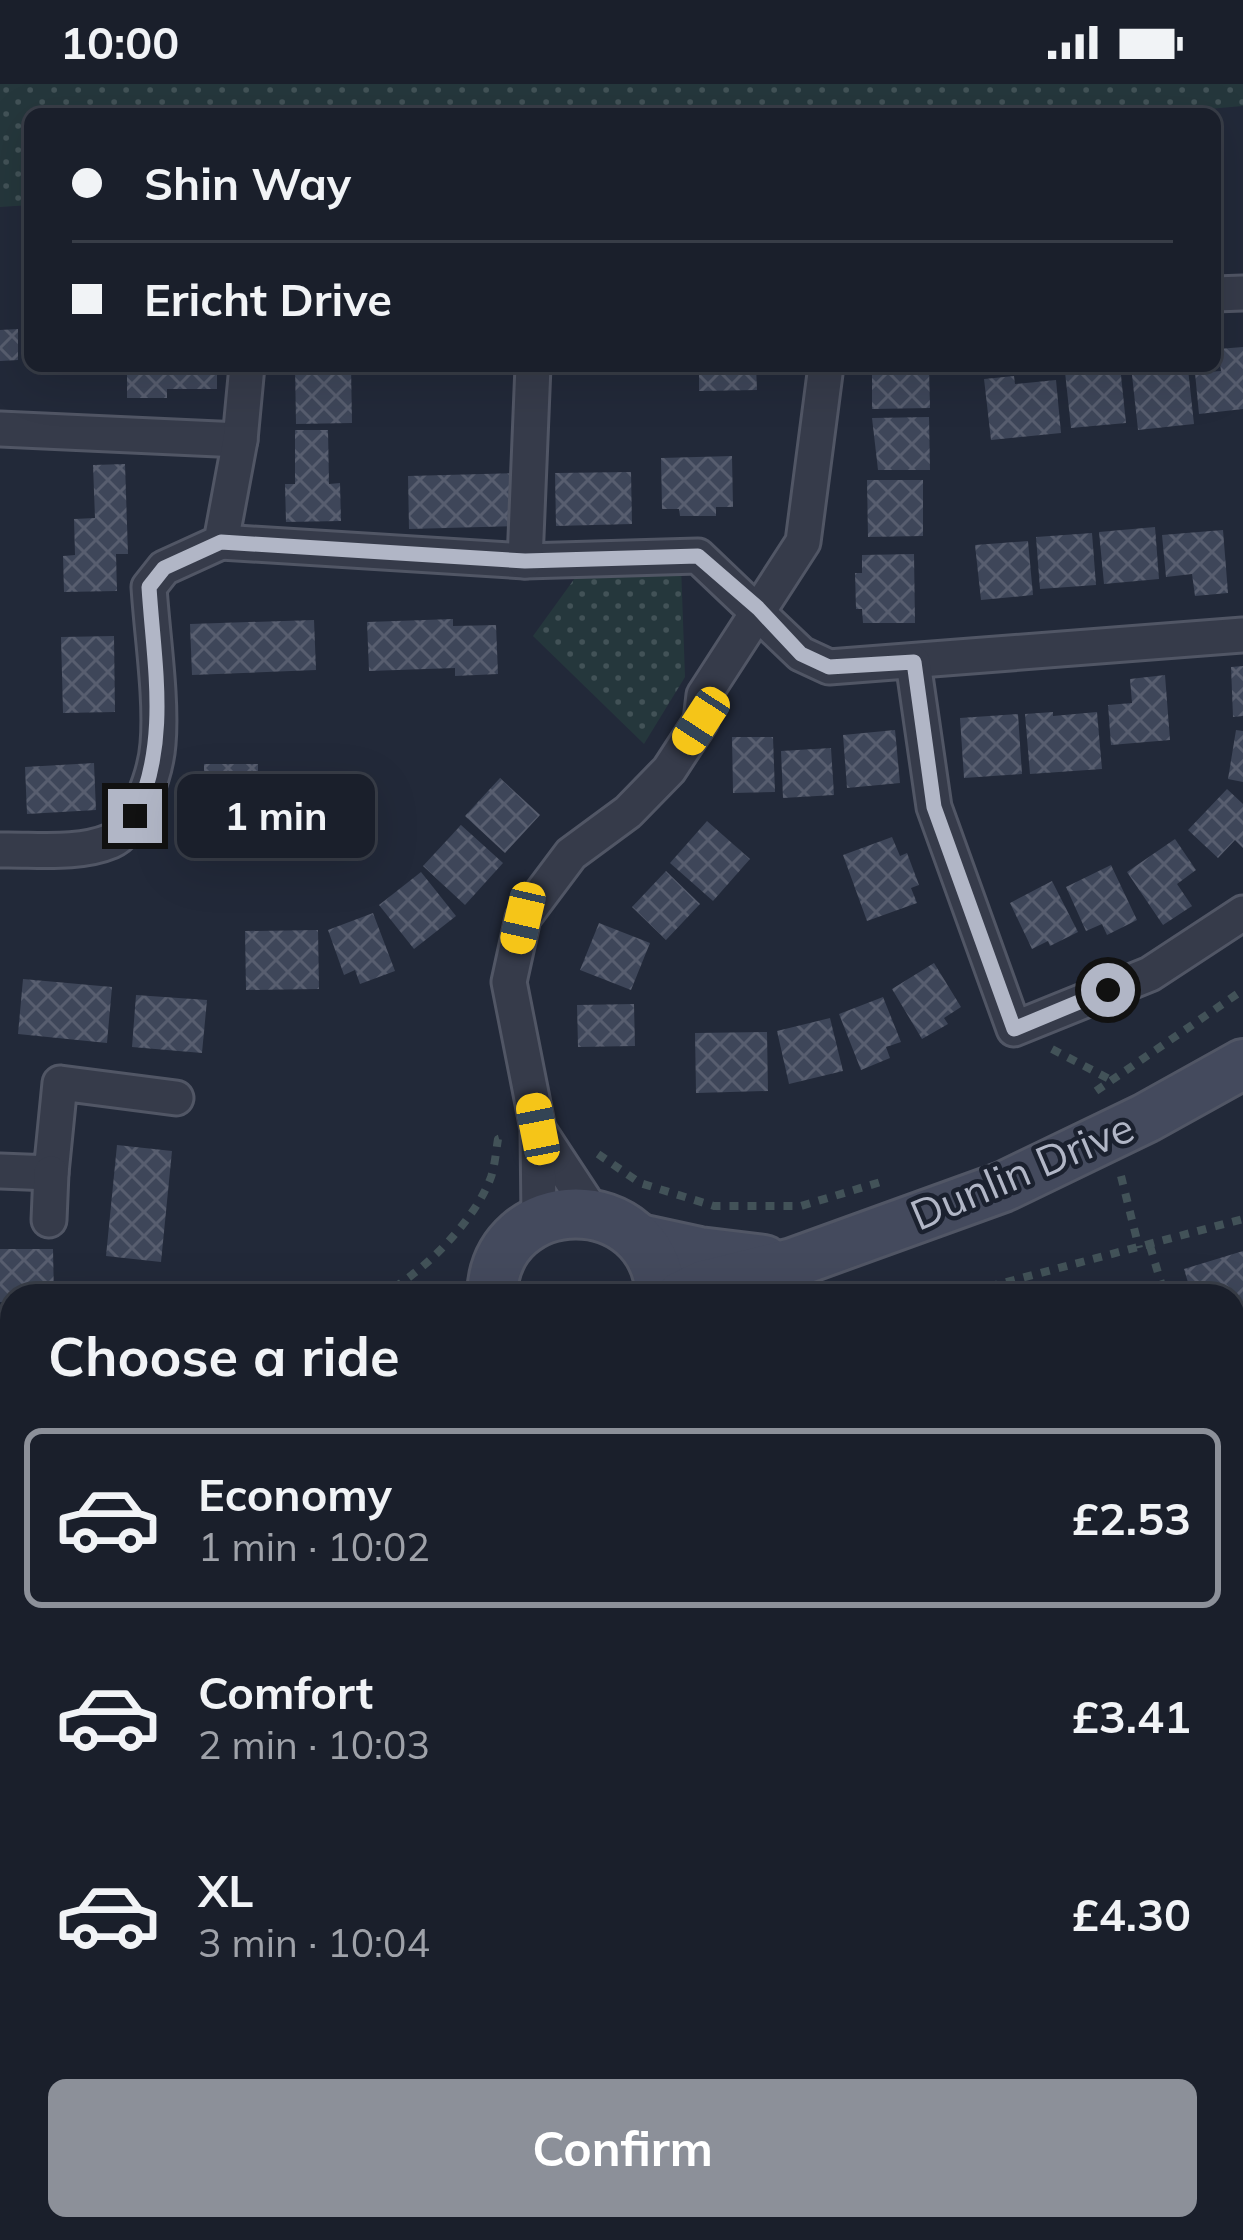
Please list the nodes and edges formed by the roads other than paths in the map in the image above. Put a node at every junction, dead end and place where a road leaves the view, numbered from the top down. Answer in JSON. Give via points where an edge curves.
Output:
{"nodes":[{"id":1,"x":246,"y":372,"type":"edge"},
{"id":2,"x":533,"y":372,"type":"edge"},
{"id":3,"x":825,"y":372,"type":"edge"},
{"id":4,"x":0,"y":429,"type":"edge"},
{"id":5,"x":240,"y":440,"type":"junction"},
{"id":6,"x":221,"y":542,"type":"junction"},
{"id":7,"x":525,"y":561,"type":"junction"},
{"id":8,"x":758,"y":608,"type":"junction"},
{"id":9,"x":1243,"y":635,"type":"edge"},
{"id":10,"x":914,"y":662,"type":"junction"},
{"id":11,"x":0,"y":850,"type":"edge"},
{"id":12,"x":1243,"y":913,"type":"edge"},
{"id":13,"x":1243,"y":1064,"type":"edge"},
{"id":14,"x":176,"y":1098,"type":"dead end"},
{"id":15,"x":538,"y":1129,"type":"junction"},
{"id":16,"x":0,"y":1171,"type":"edge"},
{"id":17,"x":51,"y":1173,"type":"junction"},
{"id":18,"x":593,"y":1213,"type":"junction"},
{"id":19,"x":50,"y":1220,"type":"dead end"},
{"id":20,"x":539,"y":1220,"type":"junction"},
{"id":21,"x":639,"y":1239,"type":"junction"},
{"id":22,"x":793,"y":1263,"type":"junction"},
{"id":23,"x":489,"y":1284,"type":"edge"},
{"id":24,"x":658,"y":1284,"type":"edge"},
{"id":25,"x":708,"y":1284,"type":"edge"}],
"edges":[{"from":1,"to":5,"type":"street"},
{"from":2,"to":7,"type":"street"},
{"from":3,"to":8,"type":"street","via":[[803,542]]},
{"from":4,"to":5,"type":"street"},
{"from":5,"to":6,"type":"street"},
{"from":6,"to":7,"type":"street"},
{"from":6,"to":11,"type":"street","via":[[164,568],[149,587],[158,745],[135,816],[115,840]]},
{"from":7,"to":8,"type":"street","via":[[698,556]]},
{"from":8,"to":10,"type":"street","via":[[801,654],[829,667]]},
{"from":8,"to":15,"type":"street","via":[[669,770],[571,854],[523,918],[509,982]]},
{"from":9,"to":10,"type":"street"},
{"from":10,"to":12,"type":"street","via":[[934,807],[1014,1029],[1150,974]]},
{"from":13,"to":22,"type":"street","name":"Dunlin Drive","via":[[1003,1187]]},
{"from":14,"to":17,"type":"street","via":[[60,1083]]},
{"from":15,"to":18,"type":"street"},
{"from":15,"to":20,"type":"street"},
{"from":16,"to":17,"type":"street"},
{"from":17,"to":19,"type":"street"},
{"from":18,"to":20,"type":"street"},
{"from":18,"to":21,"type":"street","name":"Dunlin Drive"},
{"from":20,"to":23,"type":"street","via":[[517,1235]]},
{"from":21,"to":22,"type":"street","name":"Dunlin Drive"},
{"from":21,"to":24,"type":"street"},
{"from":22,"to":25,"type":"street","name":"Dunlin Drive"}]}
